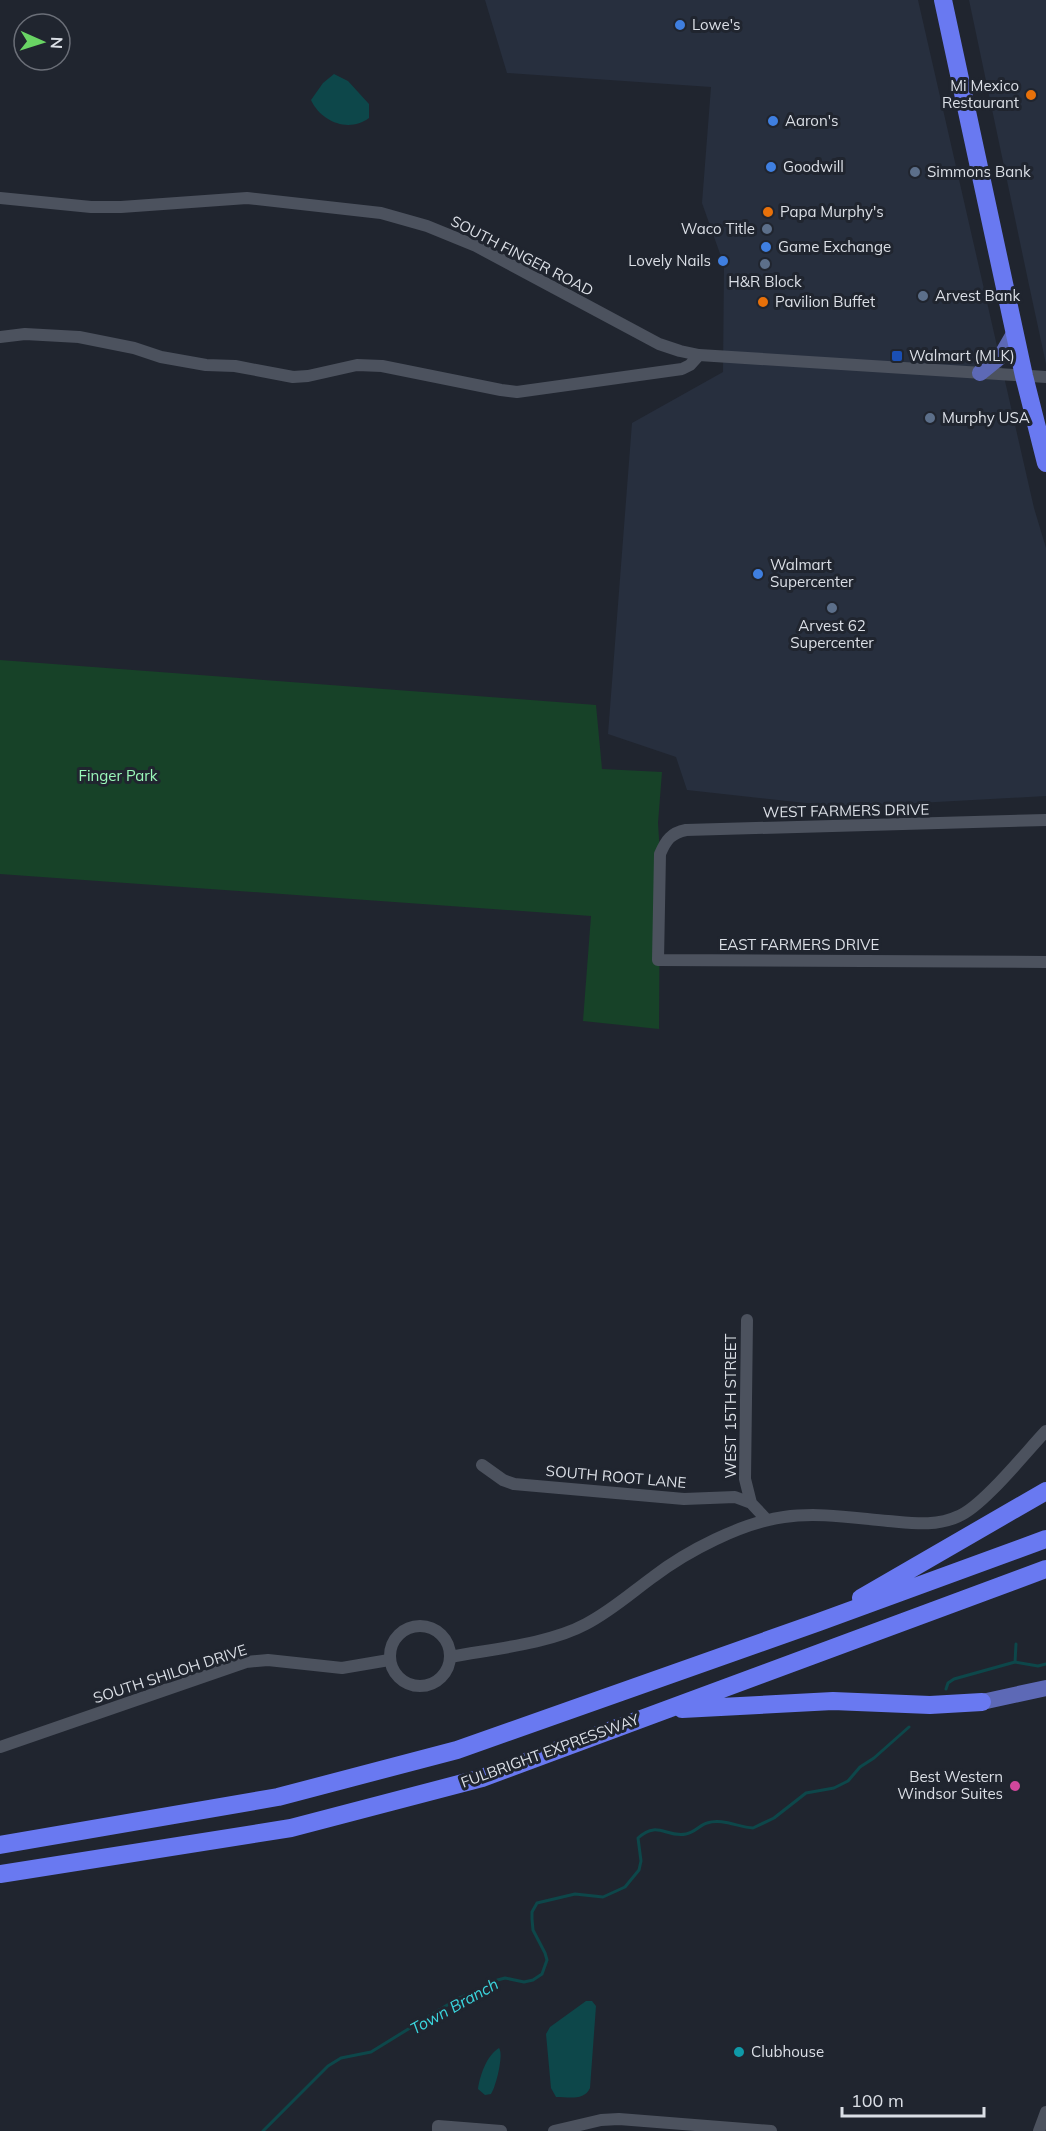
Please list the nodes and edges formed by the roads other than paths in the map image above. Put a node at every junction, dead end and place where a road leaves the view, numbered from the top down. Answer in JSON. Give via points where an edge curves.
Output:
{"nodes":[{"id":1,"x":943,"y":0,"type":"edge"},
{"id":2,"x":0,"y":198,"type":"edge"},
{"id":3,"x":1014,"y":332,"type":"junction"},
{"id":4,"x":0,"y":337,"type":"edge"},
{"id":5,"x":699,"y":355,"type":"junction"},
{"id":6,"x":980,"y":373,"type":"junction"},
{"id":7,"x":1024,"y":376,"type":"junction"},
{"id":8,"x":1046,"y":377,"type":"edge"},
{"id":9,"x":1046,"y":463,"type":"edge"},
{"id":10,"x":1046,"y":820,"type":"edge"},
{"id":11,"x":660,"y":854,"type":"joint"},
{"id":12,"x":1046,"y":962,"type":"edge"},
{"id":13,"x":747,"y":1320,"type":"dead end"},
{"id":14,"x":1046,"y":1431,"type":"edge"},
{"id":15,"x":482,"y":1465,"type":"dead end"},
{"id":16,"x":1046,"y":1491,"type":"edge"},
{"id":17,"x":751,"y":1503,"type":"junction"},
{"id":18,"x":768,"y":1520,"type":"junction"},
{"id":19,"x":1046,"y":1539,"type":"edge"},
{"id":20,"x":1046,"y":1569,"type":"edge"},
{"id":21,"x":819,"y":1622,"type":"junction"},
{"id":22,"x":450,"y":1657,"type":"junction"},
{"id":23,"x":389,"y":1660,"type":"junction"},
{"id":24,"x":1046,"y":1688,"type":"edge"},
{"id":25,"x":982,"y":1702,"type":"joint"},
{"id":26,"x":662,"y":1710,"type":"junction"},
{"id":27,"x":0,"y":1747,"type":"edge"},
{"id":28,"x":0,"y":1845,"type":"edge"},
{"id":29,"x":0,"y":1874,"type":"edge"},
{"id":30,"x":1046,"y":2112,"type":"edge"},
{"id":31,"x":438,"y":2129,"type":"edge"},
{"id":32,"x":501,"y":2131,"type":"edge"},
{"id":33,"x":554,"y":2131,"type":"edge"},
{"id":34,"x":771,"y":2131,"type":"edge"},
{"id":35,"x":1039,"y":2131,"type":"edge"}],
"edges":[{"from":1,"to":3,"type":"highway"},
{"from":2,"to":5,"type":"street","name":"SOUTH FINGER ROAD","via":[[121,207],[247,198],[381,213],[476,246],[659,344]]},
{"from":3,"to":6,"type":"main road","via":[[1001,356]]},
{"from":3,"to":7,"type":"highway"},
{"from":4,"to":5,"type":"street","via":[[79,337],[161,357],[293,377],[357,365],[382,366],[517,392],[682,369]]},
{"from":5,"to":6,"type":"street","name":"SOUTH FINGER ROAD"},
{"from":6,"to":7,"type":"street","name":"SOUTH FINGER ROAD"},
{"from":7,"to":8,"type":"street","name":"SOUTH FINGER ROAD"},
{"from":7,"to":9,"type":"highway"},
{"from":10,"to":11,"type":"street","name":"WEST FARMERS DRIVE","via":[[686,830],[675,832],[665,841]]},
{"from":11,"to":12,"type":"street","name":"EAST FARMERS DRIVE","via":[[658,960]]},
{"from":13,"to":17,"type":"street","name":"WEST 15TH STREET","via":[[745,1479]]},
{"from":14,"to":18,"type":"street","via":[[976,1504],[947,1521],[911,1523],[803,1515]]},
{"from":15,"to":17,"type":"street","name":"SOUTH ROOT LANE","via":[[514,1484],[684,1499],[735,1497]]},
{"from":16,"to":21,"type":"highway"},
{"from":17,"to":18,"type":"street"},
{"from":18,"to":22,"type":"street","via":[[727,1534],[676,1562],[584,1625],[548,1638]]},
{"from":19,"to":21,"type":"highway","name":"FULBRIGHT EXPRESSWAY"},
{"from":20,"to":26,"type":"highway","name":"FULBRIGHT EXPRESSWAY"},
{"from":21,"to":28,"type":"highway","name":"FULBRIGHT EXPRESSWAY","via":[[457,1750],[278,1797]]},
{"from":22,"to":23,"type":"street","via":[[442,1677],[425,1686],[406,1683],[392,1670]]},
{"from":22,"to":23,"type":"street","via":[[446,1640],[439,1632],[420,1625],[401,1632],[394,1640]]},
{"from":23,"to":27,"type":"street","name":"SOUTH SHILOH DRIVE","via":[[342,1668],[268,1660],[246,1662]]},
{"from":24,"to":25,"type":"main road"},
{"from":25,"to":26,"type":"highway","via":[[930,1705],[833,1701]]},
{"from":26,"to":29,"type":"highway","name":"FULBRIGHT EXPRESSWAY","via":[[482,1778],[291,1828]]},
{"from":30,"to":35,"type":"street"},
{"from":31,"to":32,"type":"street"},
{"from":33,"to":34,"type":"street","via":[[619,2119]]}]}
